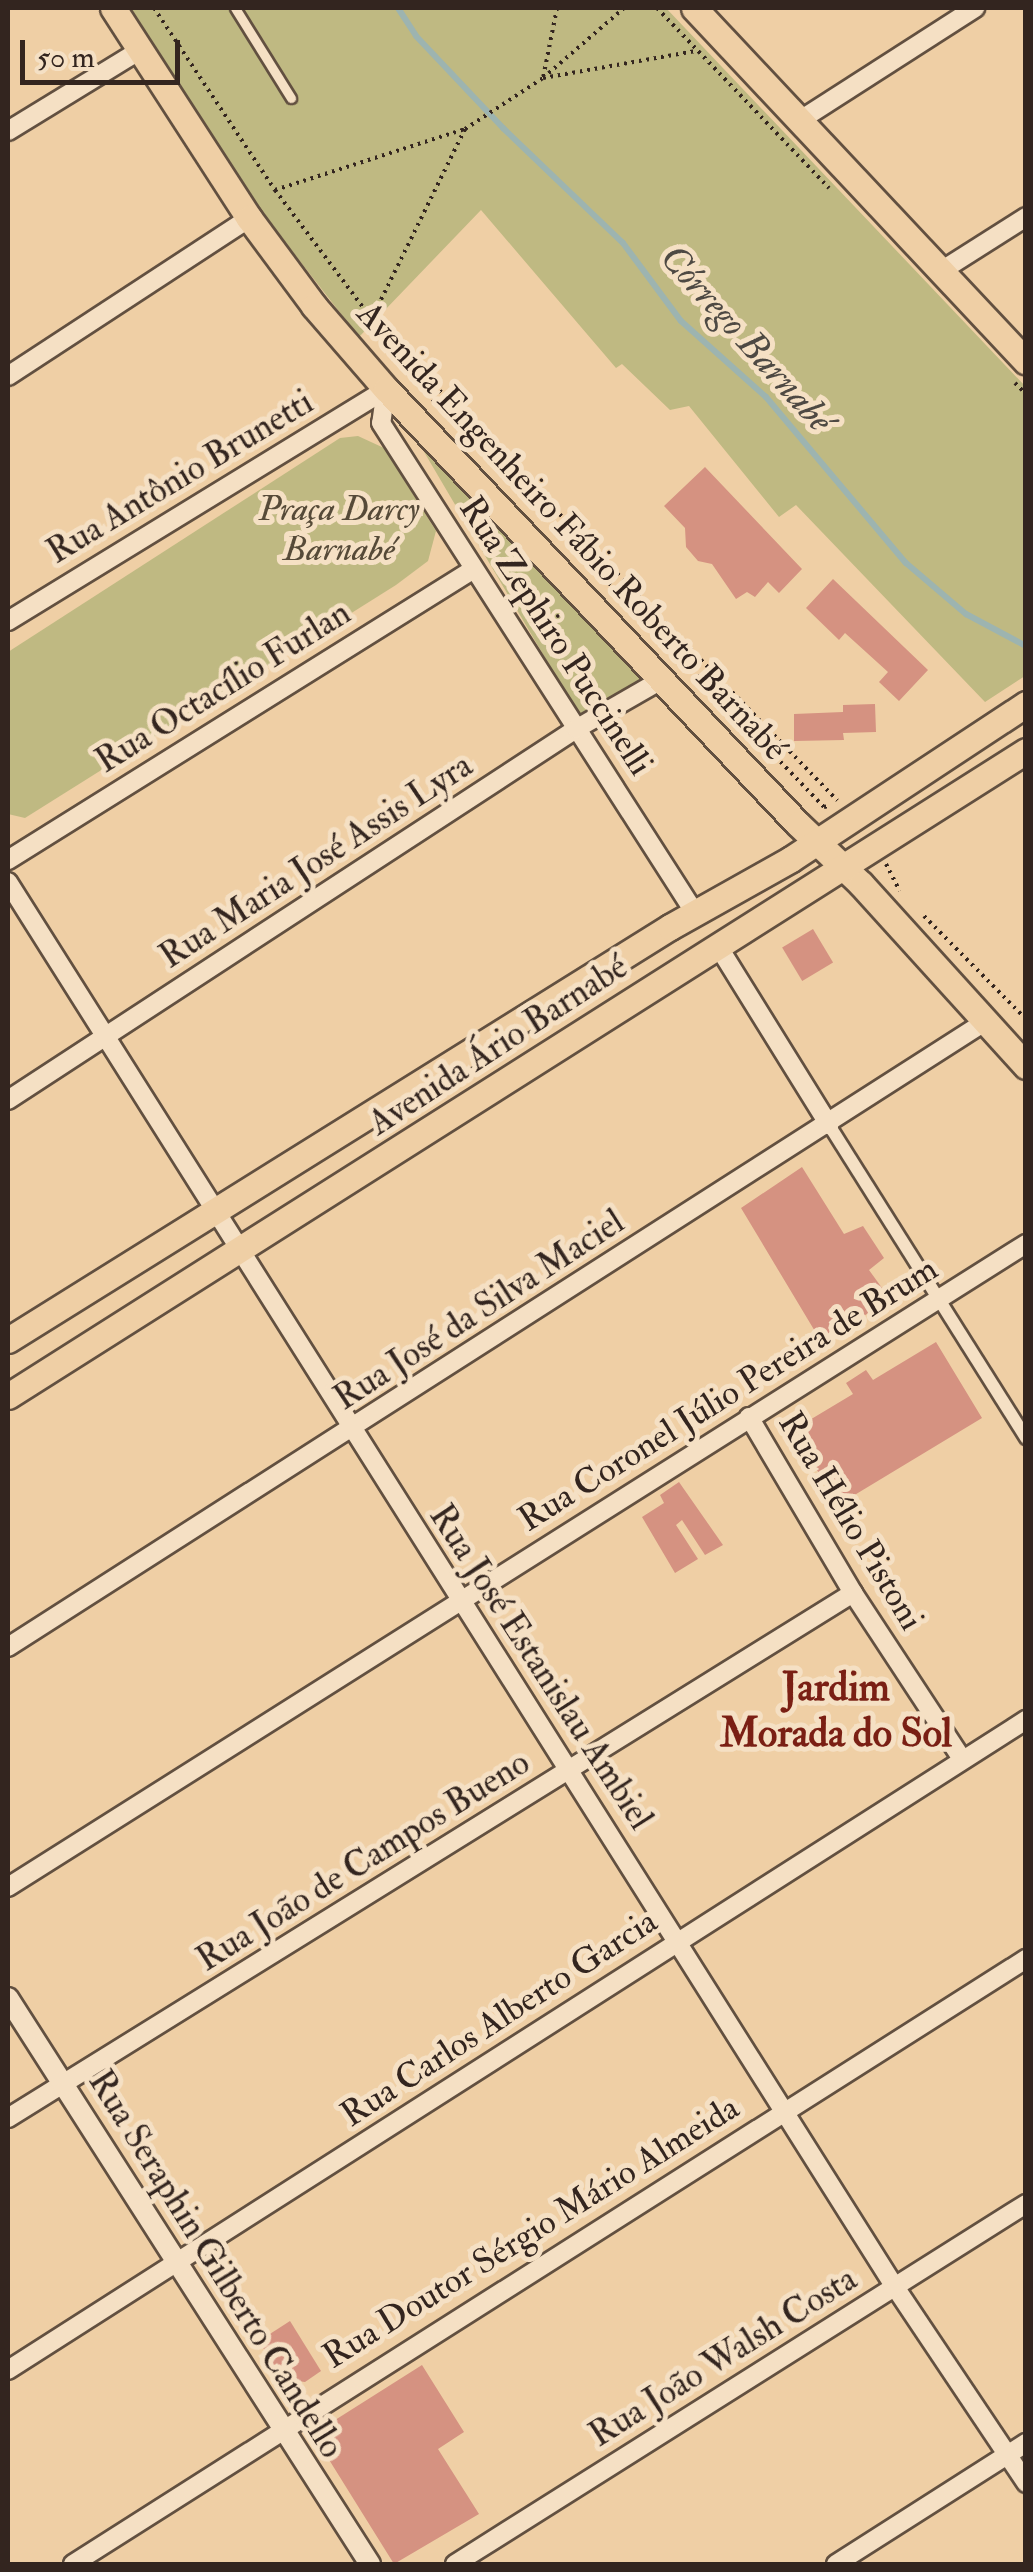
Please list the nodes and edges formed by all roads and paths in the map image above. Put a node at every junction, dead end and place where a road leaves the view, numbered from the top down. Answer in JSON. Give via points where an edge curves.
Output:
{"nodes":[{"id":1,"x":113,"y":8,"type":"edge"},
{"id":2,"x":154,"y":8,"type":"edge"},
{"id":3,"x":235,"y":8,"type":"edge"},
{"id":4,"x":557,"y":8,"type":"edge"},
{"id":5,"x":624,"y":8,"type":"edge"},
{"id":6,"x":694,"y":8,"type":"edge"},
{"id":7,"x":975,"y":8,"type":"edge"},
{"id":8,"x":140,"y":50,"type":"junction"},
{"id":9,"x":696,"y":51,"type":"dead end"},
{"id":10,"x":543,"y":78,"type":"junction"},
{"id":11,"x":291,"y":98,"type":"dead end"},
{"id":12,"x":802,"y":119,"type":"junction"},
{"id":13,"x":466,"y":129,"type":"junction"},
{"id":14,"x":8,"y":132,"type":"edge"},
{"id":15,"x":275,"y":190,"type":"junction"},
{"id":16,"x":1026,"y":217,"type":"edge"},
{"id":17,"x":248,"y":218,"type":"junction"},
{"id":18,"x":941,"y":271,"type":"junction"},
{"id":19,"x":372,"y":319,"type":"junction"},
{"id":20,"x":387,"y":352,"type":"dead end"},
{"id":21,"x":1026,"y":362,"type":"edge"},
{"id":22,"x":8,"y":376,"type":"edge"},
{"id":23,"x":386,"y":390,"type":"junction"},
{"id":24,"x":474,"y":569,"type":"junction"},
{"id":25,"x":8,"y":621,"type":"edge"},
{"id":26,"x":663,"y":679,"type":"junction"},
{"id":27,"x":1026,"y":704,"type":"edge"},
{"id":28,"x":576,"y":730,"type":"junction"},
{"id":29,"x":1026,"y":751,"type":"edge"},
{"id":30,"x":838,"y":805,"type":"dead end"},
{"id":31,"x":824,"y":806,"type":"dead end"},
{"id":32,"x":816,"y":842,"type":"junction"},
{"id":33,"x":8,"y":860,"type":"edge"},
{"id":34,"x":887,"y":866,"type":"dead end"},
{"id":35,"x":843,"y":867,"type":"junction"},
{"id":36,"x":8,"y":882,"type":"edge"},
{"id":37,"x":901,"y":894,"type":"dead end"},
{"id":38,"x":914,"y":907,"type":"dead end"},
{"id":39,"x":695,"y":913,"type":"junction"},
{"id":40,"x":718,"y":946,"type":"junction"},
{"id":41,"x":1026,"y":1019,"type":"edge"},
{"id":42,"x":983,"y":1024,"type":"junction"},
{"id":43,"x":105,"y":1038,"type":"junction"},
{"id":44,"x":1026,"y":1066,"type":"edge"},
{"id":45,"x":8,"y":1100,"type":"edge"},
{"id":46,"x":829,"y":1125,"type":"junction"},
{"id":47,"x":216,"y":1212,"type":"junction"},
{"id":48,"x":1026,"y":1244,"type":"edge"},
{"id":49,"x":242,"y":1251,"type":"junction"},
{"id":50,"x":940,"y":1302,"type":"junction"},
{"id":51,"x":8,"y":1340,"type":"edge"},
{"id":52,"x":8,"y":1396,"type":"edge"},
{"id":53,"x":749,"y":1417,"type":"junction"},
{"id":54,"x":351,"y":1430,"type":"junction"},
{"id":55,"x":1026,"y":1438,"type":"edge"},
{"id":56,"x":853,"y":1592,"type":"junction"},
{"id":57,"x":460,"y":1600,"type":"junction"},
{"id":58,"x":8,"y":1647,"type":"edge"},
{"id":59,"x":1026,"y":1720,"type":"edge"},
{"id":60,"x":962,"y":1760,"type":"junction"},
{"id":61,"x":570,"y":1772,"type":"junction"},
{"id":62,"x":8,"y":1887,"type":"edge"},
{"id":63,"x":678,"y":1941,"type":"junction"},
{"id":64,"x":1026,"y":1959,"type":"edge"},
{"id":65,"x":8,"y":1998,"type":"edge"},
{"id":66,"x":64,"y":2084,"type":"junction"},
{"id":67,"x":786,"y":2109,"type":"junction"},
{"id":68,"x":8,"y":2118,"type":"edge"},
{"id":69,"x":1026,"y":2204,"type":"edge"},
{"id":70,"x":177,"y":2264,"type":"junction"},
{"id":71,"x":896,"y":2287,"type":"junction"},
{"id":72,"x":8,"y":2370,"type":"edge"},
{"id":73,"x":281,"y":2428,"type":"junction"},
{"id":74,"x":1026,"y":2444,"type":"edge"},
{"id":75,"x":1008,"y":2455,"type":"junction"},
{"id":76,"x":1026,"y":2483,"type":"edge"},
{"id":77,"x":73,"y":2564,"type":"edge"},
{"id":78,"x":370,"y":2564,"type":"edge"},
{"id":79,"x":455,"y":2564,"type":"edge"},
{"id":80,"x":836,"y":2564,"type":"edge"}],
"edges":[{"from":1,"to":8,"type":"main road","name":"Avenida Engenheiro Fábio Roberto Barnabé"},
{"from":2,"to":15,"type":"path"},
{"from":3,"to":11,"type":"lane"},
{"from":4,"to":10,"type":"path"},
{"from":5,"to":10,"type":"path"},
{"from":6,"to":12,"type":"main road"},
{"from":7,"to":12,"type":"street"},
{"from":8,"to":14,"type":"street"},
{"from":8,"to":17,"type":"main road","name":"Avenida Engenheiro Fábio Roberto Barnabé"},
{"from":9,"to":10,"type":"path"},
{"from":10,"to":13,"type":"path"},
{"from":12,"to":18,"type":"main road"},
{"from":13,"to":15,"type":"path"},
{"from":13,"to":19,"type":"path"},
{"from":15,"to":19,"type":"path"},
{"from":16,"to":18,"type":"street"},
{"from":17,"to":22,"type":"street"},
{"from":17,"to":23,"type":"main road","name":"Avenida Engenheiro Fábio Roberto Barnabé"},
{"from":18,"to":21,"type":"main road"},
{"from":19,"to":30,"type":"path"},
{"from":20,"to":31,"type":"path"},
{"from":23,"to":24,"type":"street","name":"Rua Zephiro Puccinelli","via":[[381,423]]},
{"from":23,"to":25,"type":"street","name":"Rua Antônio Brunetti"},
{"from":23,"to":26,"type":"main road","name":"Avenida Engenheiro Fábio Roberto Barnabé"},
{"from":24,"to":28,"type":"street","name":"Rua Zephiro Puccinelli"},
{"from":24,"to":33,"type":"street","name":"Rua Octacílio Furlan"},
{"from":26,"to":28,"type":"street","name":"Rua Maria José Assis Lyra"},
{"from":26,"to":32,"type":"main road","name":"Avenida Engenheiro Fábio Roberto Barnabé"},
{"from":27,"to":32,"type":"main road","name":"Avenida Ário Barnabé"},
{"from":28,"to":39,"type":"street","name":"Rua Zephiro Puccinelli"},
{"from":28,"to":43,"type":"street","name":"Rua Maria José Assis Lyra"},
{"from":29,"to":35,"type":"main road","name":"Avenida Ário Barnabé"},
{"from":32,"to":35,"type":"main road","name":"Avenida Engenheiro Fábio Roberto Barnabé"},
{"from":32,"to":39,"type":"main road","name":"Avenida Ário Barnabé"},
{"from":34,"to":37,"type":"path"},
{"from":35,"to":40,"type":"main road","name":"Avenida Ário Barnabé"},
{"from":35,"to":42,"type":"main road","name":"Avenida Engenheiro Fábio Roberto Barnabé"},
{"from":36,"to":43,"type":"street","name":"Rua José Estanislau Ambiel"},
{"from":38,"to":41,"type":"path"},
{"from":39,"to":47,"type":"main road","name":"Avenida Ário Barnabé"},
{"from":40,"to":46,"type":"street"},
{"from":40,"to":49,"type":"main road","name":"Avenida Ário Barnabé"},
{"from":42,"to":44,"type":"main road","name":"Avenida Engenheiro Fábio Roberto Barnabé"},
{"from":42,"to":46,"type":"street","name":"Rua José da Silva Maciel"},
{"from":43,"to":45,"type":"street","name":"Rua Maria José Assis Lyra"},
{"from":43,"to":47,"type":"street","name":"Rua José Estanislau Ambiel"},
{"from":46,"to":50,"type":"street"},
{"from":46,"to":54,"type":"street","name":"Rua José da Silva Maciel"},
{"from":47,"to":49,"type":"street","name":"Rua José Estanislau Ambiel"},
{"from":47,"to":51,"type":"main road","name":"Avenida Ário Barnabé"},
{"from":48,"to":50,"type":"street","name":"Rua Coronel Júlio Pereira de Brum"},
{"from":49,"to":52,"type":"main road","name":"Avenida Ário Barnabé"},
{"from":49,"to":54,"type":"street","name":"Rua José Estanislau Ambiel"},
{"from":50,"to":53,"type":"street","name":"Rua Coronel Júlio Pereira de Brum"},
{"from":50,"to":55,"type":"street"},
{"from":53,"to":56,"type":"street","name":"Rua Hélio Pistoni"},
{"from":53,"to":57,"type":"street","name":"Rua Coronel Júlio Pereira de Brum"},
{"from":54,"to":57,"type":"street","name":"Rua José Estanislau Ambiel"},
{"from":54,"to":58,"type":"street","name":"Rua José da Silva Maciel"},
{"from":56,"to":60,"type":"street","name":"Rua Hélio Pistoni"},
{"from":56,"to":61,"type":"street","name":"Rua João de Campos Bueno"},
{"from":57,"to":61,"type":"street","name":"Rua José Estanislau Ambiel"},
{"from":57,"to":62,"type":"street","name":"Rua Coronel Júlio Pereira de Brum"},
{"from":59,"to":60,"type":"street","name":"Rua Carlos Alberto Garcia"},
{"from":60,"to":63,"type":"street","name":"Rua Carlos Alberto Garcia"},
{"from":61,"to":63,"type":"street","name":"Rua José Estanislau Ambiel"},
{"from":61,"to":66,"type":"street","name":"Rua João de Campos Bueno"},
{"from":63,"to":67,"type":"street","name":"Rua José Estanislau Ambiel"},
{"from":63,"to":70,"type":"street","name":"Rua Carlos Alberto Garcia"},
{"from":64,"to":67,"type":"street","name":"Rua Doutor Sérgio Mário Almeida"},
{"from":65,"to":66,"type":"street","name":"Rua Seraphin Gilberto Candello"},
{"from":66,"to":68,"type":"street","name":"Rua João de Campos Bueno"},
{"from":66,"to":70,"type":"street","name":"Rua Seraphin Gilberto Candello"},
{"from":67,"to":71,"type":"street","name":"Rua José Estanislau Ambiel"},
{"from":67,"to":73,"type":"street","name":"Rua Doutor Sérgio Mário Almeida"},
{"from":69,"to":71,"type":"street","name":"Rua João Walsh Costa"},
{"from":70,"to":72,"type":"street","name":"Rua Carlos Alberto Garcia"},
{"from":70,"to":73,"type":"street","name":"Rua Seraphin Gilberto Candello"},
{"from":71,"to":75,"type":"street","name":"Rua José Estanislau Ambiel"},
{"from":71,"to":79,"type":"street","name":"Rua João Walsh Costa"},
{"from":73,"to":77,"type":"street","name":"Rua Doutor Sérgio Mário Almeida"},
{"from":73,"to":78,"type":"street","name":"Rua Seraphin Gilberto Candello"},
{"from":74,"to":75,"type":"street"},
{"from":75,"to":76,"type":"street","name":"Rua José Estanislau Ambiel"},
{"from":75,"to":80,"type":"street"}]}
